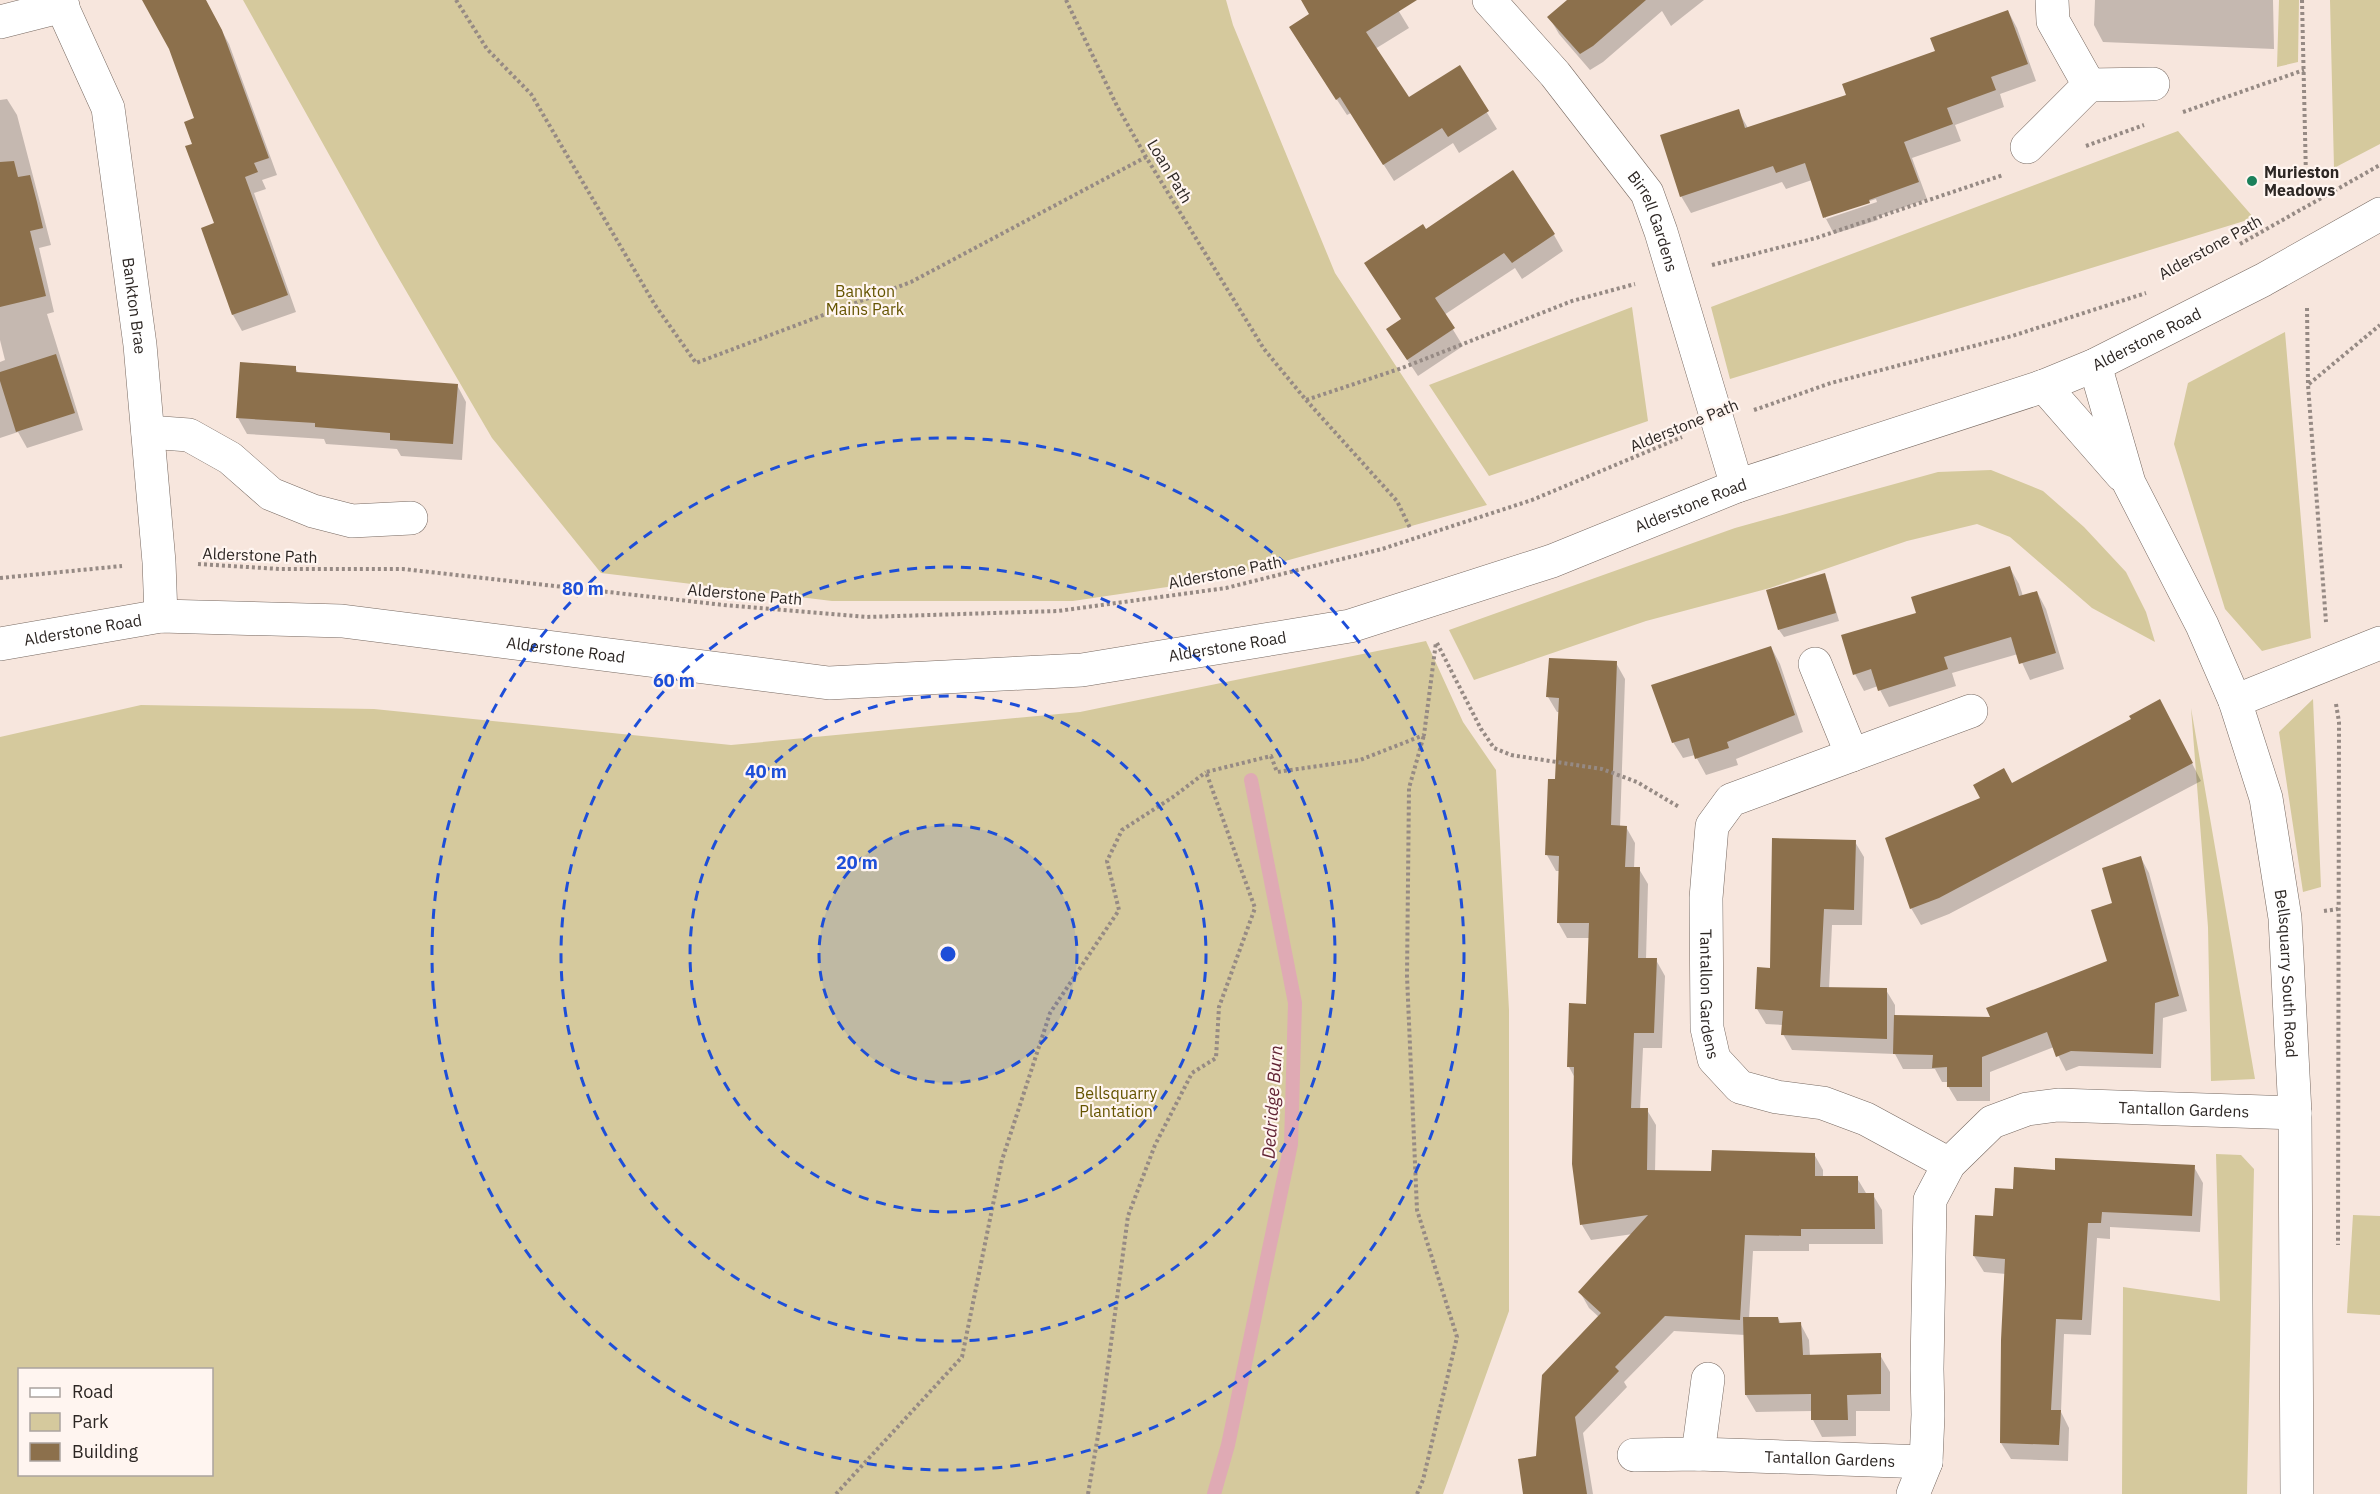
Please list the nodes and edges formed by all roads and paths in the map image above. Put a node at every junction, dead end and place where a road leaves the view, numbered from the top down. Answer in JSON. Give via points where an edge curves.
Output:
{"nodes":[{"id":1,"x":456,"y":0,"type":"edge"},
{"id":2,"x":1066,"y":0,"type":"edge"},
{"id":3,"x":1490,"y":0,"type":"edge"},
{"id":4,"x":2052,"y":0,"type":"edge"},
{"id":5,"x":2302,"y":0,"type":"edge"},
{"id":6,"x":61,"y":3,"type":"edge"},
{"id":7,"x":0,"y":22,"type":"edge"},
{"id":8,"x":2304,"y":70,"type":"junction"},
{"id":9,"x":2153,"y":84,"type":"dead end"},
{"id":10,"x":2089,"y":85,"type":"junction"},
{"id":11,"x":2180,"y":113,"type":"dead end"},
{"id":12,"x":2147,"y":124,"type":"dead end"},
{"id":13,"x":2080,"y":148,"type":"dead end"},
{"id":14,"x":1146,"y":157,"type":"junction"},
{"id":15,"x":2020,"y":159,"type":"joint"},
{"id":16,"x":2380,"y":165,"type":"edge"},
{"id":17,"x":2306,"y":178,"type":"dead end"},
{"id":18,"x":2380,"y":213,"type":"edge"},
{"id":19,"x":2233,"y":248,"type":"dead end"},
{"id":20,"x":1674,"y":277,"type":"junction"},
{"id":21,"x":2154,"y":290,"type":"dead end"},
{"id":22,"x":2307,"y":308,"type":"dead end"},
{"id":23,"x":2380,"y":325,"type":"edge"},
{"id":24,"x":2095,"y":365,"type":"junction"},
{"id":25,"x":2308,"y":385,"type":"junction"},
{"id":26,"x":2044,"y":386,"type":"junction"},
{"id":27,"x":1306,"y":400,"type":"junction"},
{"id":28,"x":1718,"y":422,"type":"junction"},
{"id":29,"x":148,"y":432,"type":"junction"},
{"id":30,"x":2129,"y":483,"type":"junction"},
{"id":31,"x":1737,"y":486,"type":"junction"},
{"id":32,"x":411,"y":518,"type":"dead end"},
{"id":33,"x":1410,"y":528,"type":"dead end"},
{"id":34,"x":159,"y":562,"type":"junction"},
{"id":35,"x":0,"y":578,"type":"edge"},
{"id":36,"x":161,"y":616,"type":"junction"},
{"id":37,"x":2380,"y":643,"type":"edge"},
{"id":38,"x":0,"y":644,"type":"edge"},
{"id":39,"x":2329,"y":663,"type":"junction"},
{"id":40,"x":1815,"y":664,"type":"dead end"},
{"id":41,"x":2235,"y":701,"type":"junction"},
{"id":42,"x":1971,"y":711,"type":"dead end"},
{"id":43,"x":1424,"y":735,"type":"junction"},
{"id":44,"x":1852,"y":755,"type":"junction"},
{"id":45,"x":1206,"y":772,"type":"junction"},
{"id":46,"x":1712,"y":826,"type":"junction"},
{"id":47,"x":2295,"y":1113,"type":"junction"},
{"id":48,"x":1949,"y":1164,"type":"junction"},
{"id":49,"x":2338,"y":1251,"type":"dead end"},
{"id":50,"x":1708,"y":1379,"type":"dead end"},
{"id":51,"x":1698,"y":1454,"type":"junction"},
{"id":52,"x":1634,"y":1455,"type":"dead end"},
{"id":53,"x":1926,"y":1462,"type":"junction"},
{"id":54,"x":836,"y":1494,"type":"edge"},
{"id":55,"x":1088,"y":1494,"type":"edge"},
{"id":56,"x":1417,"y":1494,"type":"edge"},
{"id":57,"x":1913,"y":1494,"type":"edge"},
{"id":58,"x":2297,"y":1494,"type":"edge"}],
"edges":[{"from":1,"to":14,"type":"path","via":[[487,49],[531,94],[655,305],[696,363],[911,282]]},
{"from":2,"to":14,"type":"path","name":"Loan Path"},
{"from":3,"to":20,"type":"street","name":"Birrell Gardens","via":[[1555,74],[1647,193]]},
{"from":4,"to":10,"type":"street","via":[[2052,21]]},
{"from":5,"to":8,"type":"path"},
{"from":6,"to":7,"type":"street","name":"Bankton Brae"},
{"from":6,"to":29,"type":"street","name":"Bankton Brae","via":[[108,108]]},
{"from":8,"to":11,"type":"path"},
{"from":8,"to":17,"type":"path"},
{"from":9,"to":10,"type":"street"},
{"from":10,"to":15,"type":"street"},
{"from":12,"to":13,"type":"path"},
{"from":14,"to":27,"type":"path","name":"Loan Path","via":[[1264,349]]},
{"from":15,"to":20,"type":"path","via":[[1816,238]]},
{"from":16,"to":19,"type":"path","name":"Alderstone Path"},
{"from":18,"to":24,"type":"street","name":"Alderstone Road","via":[[2263,280]]},
{"from":20,"to":27,"type":"path","via":[[1572,301],[1402,368]]},
{"from":20,"to":28,"type":"street","name":"Birrell Gardens"},
{"from":21,"to":28,"type":"path","name":"Alderstone Path","via":[[2012,336],[1831,383]]},
{"from":22,"to":25,"type":"path"},
{"from":23,"to":25,"type":"path"},
{"from":24,"to":26,"type":"street","name":"Alderstone Road"},
{"from":24,"to":30,"type":"street","name":"Bellsquarry South Road"},
{"from":25,"to":39,"type":"path"},
{"from":26,"to":30,"type":"street","name":"Bellsquarry South Road"},
{"from":26,"to":31,"type":"street","name":"Alderstone Road"},
{"from":27,"to":33,"type":"path","name":"Loan Path","via":[[1397,501]]},
{"from":28,"to":31,"type":"street","name":"Birrell Gardens"},
{"from":28,"to":34,"type":"path","name":"Alderstone Path","via":[[1532,500],[1382,549],[1226,588],[1058,611],[866,617],[403,569],[280,569]]},
{"from":29,"to":32,"type":"street","via":[[189,435],[230,458],[271,494],[313,511],[352,521]]},
{"from":29,"to":34,"type":"street","name":"Bankton Brae"},
{"from":30,"to":41,"type":"street","name":"Bellsquarry South Road","via":[[2202,625]]},
{"from":31,"to":36,"type":"street","name":"Alderstone Road","via":[[1552,561],[1350,626],[1082,670],[829,683],[342,621]]},
{"from":34,"to":35,"type":"path","name":"Alderstone Path"},
{"from":34,"to":36,"type":"street","name":"Bankton Brae"},
{"from":36,"to":38,"type":"street","name":"Alderstone Road"},
{"from":37,"to":39,"type":"street"},
{"from":39,"to":41,"type":"street"},
{"from":39,"to":49,"type":"path","via":[[2339,722]]},
{"from":40,"to":44,"type":"street"},
{"from":41,"to":47,"type":"street","name":"Bellsquarry South Road","via":[[2266,798],[2285,918]]},
{"from":42,"to":44,"type":"street"},
{"from":43,"to":45,"type":"path","via":[[1360,760],[1276,772],[1271,756]]},
{"from":43,"to":46,"type":"path","via":[[1436,642],[1494,748],[1511,755],[1602,769],[1637,782]]},
{"from":43,"to":56,"type":"path","via":[[1409,788],[1407,976],[1417,1210],[1457,1337]]},
{"from":44,"to":46,"type":"street","via":[[1731,800]]},
{"from":45,"to":54,"type":"path","via":[[1122,830],[1107,861],[1119,910],[1050,1013],[1002,1160],[962,1357]]},
{"from":45,"to":55,"type":"path","via":[[1255,908],[1219,1008],[1216,1058],[1192,1073],[1155,1145],[1128,1216]]},
{"from":46,"to":48,"type":"street","name":"Tantallon Gardens","via":[[1706,898],[1707,1028],[1714,1059],[1740,1087],[1777,1097],[1823,1102],[1866,1119]]},
{"from":47,"to":48,"type":"street","name":"Tantallon Gardens","via":[[2058,1105],[2027,1108],[1992,1122]]},
{"from":47,"to":58,"type":"street","name":"Bellsquarry South Road"},
{"from":48,"to":53,"type":"street","name":"Tantallon Gardens","via":[[1930,1200]]},
{"from":50,"to":51,"type":"street"},
{"from":51,"to":52,"type":"street","name":"Tantallon Gardens"},
{"from":51,"to":53,"type":"street","name":"Tantallon Gardens"},
{"from":53,"to":57,"type":"street","name":"Tantallon Gardens"}]}
